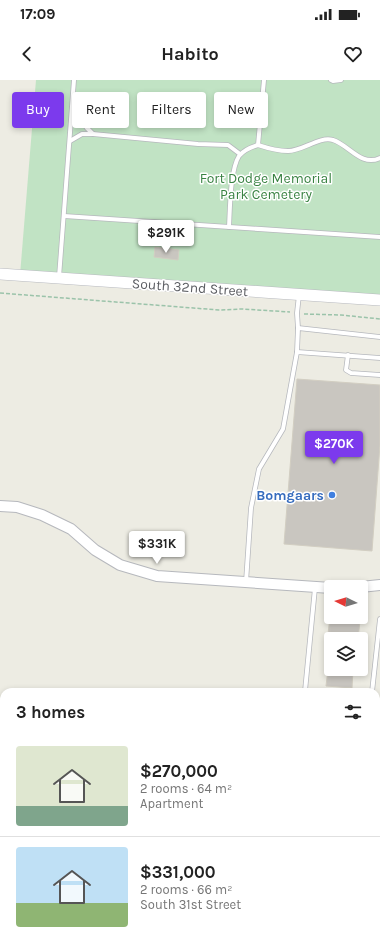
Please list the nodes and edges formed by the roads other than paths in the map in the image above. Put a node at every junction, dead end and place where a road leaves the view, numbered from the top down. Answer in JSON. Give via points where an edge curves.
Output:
{"nodes":[{"id":1,"x":74,"y":80,"type":"edge"},
{"id":2,"x":264,"y":80,"type":"edge"},
{"id":3,"x":331,"y":80,"type":"edge"},
{"id":4,"x":341,"y":80,"type":"edge"},
{"id":5,"x":73,"y":92,"type":"edge"},
{"id":6,"x":72,"y":108,"type":"edge"},
{"id":7,"x":87,"y":128,"type":"edge"},
{"id":8,"x":93,"y":134,"type":"junction"},
{"id":9,"x":70,"y":141,"type":"junction"},
{"id":10,"x":258,"y":145,"type":"junction"},
{"id":11,"x":240,"y":154,"type":"junction"},
{"id":12,"x":380,"y":158,"type":"edge"},
{"id":13,"x":64,"y":216,"type":"junction"},
{"id":14,"x":228,"y":227,"type":"junction"},
{"id":15,"x":380,"y":237,"type":"edge"},
{"id":16,"x":0,"y":274,"type":"edge"},
{"id":17,"x":59,"y":278,"type":"junction"},
{"id":18,"x":299,"y":294,"type":"junction"},
{"id":19,"x":380,"y":300,"type":"edge"},
{"id":20,"x":298,"y":328,"type":"junction"},
{"id":21,"x":380,"y":337,"type":"edge"},
{"id":22,"x":297,"y":352,"type":"junction"},
{"id":23,"x":348,"y":355,"type":"junction"},
{"id":24,"x":380,"y":358,"type":"edge"},
{"id":25,"x":380,"y":376,"type":"edge"},
{"id":26,"x":0,"y":506,"type":"edge"},
{"id":27,"x":246,"y":582,"type":"junction"},
{"id":28,"x":380,"y":585,"type":"edge"},
{"id":29,"x":316,"y":587,"type":"junction"},
{"id":30,"x":368,"y":587,"type":"edge"},
{"id":31,"x":324,"y":588,"type":"edge"},
{"id":32,"x":380,"y":619,"type":"edge"},
{"id":33,"x":305,"y":688,"type":"edge"},
{"id":34,"x":372,"y":688,"type":"edge"}],
"edges":[{"from":1,"to":5,"type":"lane"},
{"from":2,"to":10,"type":"lane"},
{"from":3,"to":4,"type":"lane"},
{"from":6,"to":9,"type":"lane"},
{"from":7,"to":8,"type":"lane"},
{"from":8,"to":9,"type":"lane","via":[[82,134]]},
{"from":8,"to":11,"type":"lane","via":[[228,145]]},
{"from":9,"to":13,"type":"lane"},
{"from":10,"to":11,"type":"lane"},
{"from":10,"to":12,"type":"lane","via":[[288,151],[305,148],[315,142],[333,140],[359,157],[368,160]]},
{"from":11,"to":14,"type":"lane","via":[[233,180]]},
{"from":13,"to":14,"type":"lane"},
{"from":13,"to":17,"type":"lane"},
{"from":14,"to":15,"type":"lane"},
{"from":16,"to":17,"type":"main road","name":"South 32nd Street"},
{"from":17,"to":18,"type":"main road","name":"South 32nd Street"},
{"from":18,"to":19,"type":"main road","name":"South 32nd Street"},
{"from":18,"to":20,"type":"lane"},
{"from":20,"to":21,"type":"lane"},
{"from":20,"to":22,"type":"lane"},
{"from":22,"to":23,"type":"lane"},
{"from":22,"to":27,"type":"lane","via":[[283,429],[259,469],[251,508]]},
{"from":23,"to":24,"type":"lane"},
{"from":23,"to":25,"type":"lane","via":[[346,370],[350,373]]},
{"from":26,"to":27,"type":"street","via":[[17,507],[42,515],[71,529],[95,550],[120,565],[157,576]]},
{"from":27,"to":29,"type":"street"},
{"from":28,"to":30,"type":"street"},
{"from":29,"to":31,"type":"street"},
{"from":29,"to":33,"type":"lane"},
{"from":32,"to":34,"type":"lane"}]}
